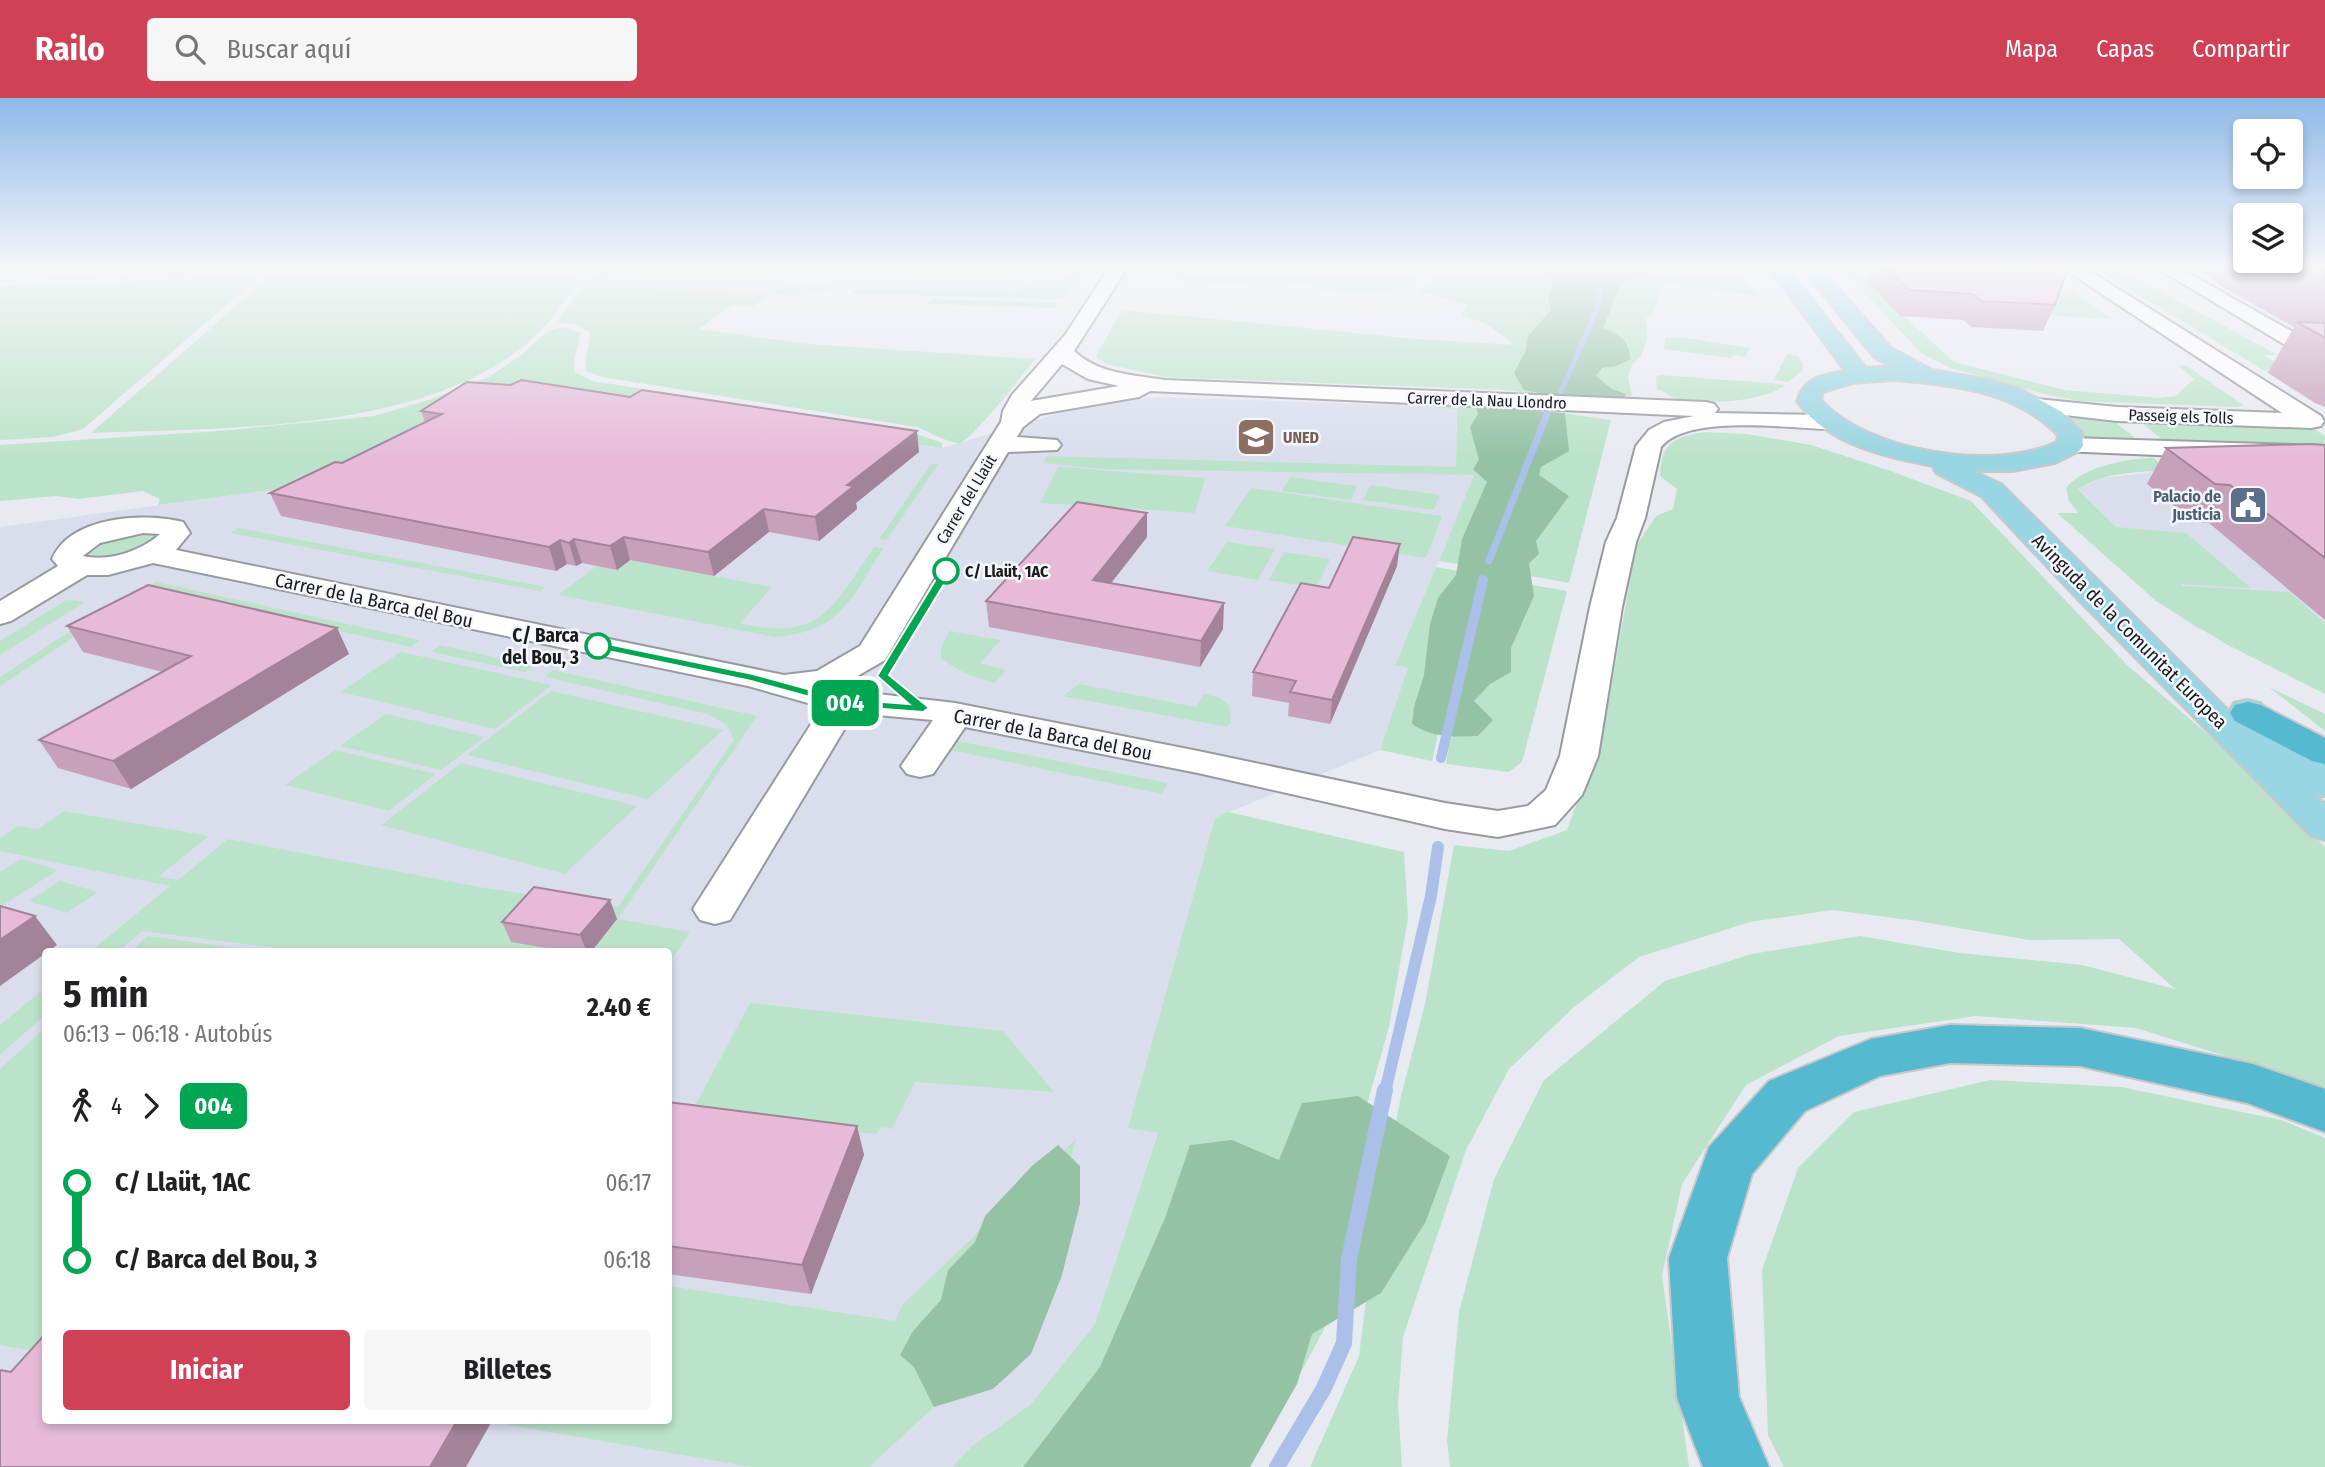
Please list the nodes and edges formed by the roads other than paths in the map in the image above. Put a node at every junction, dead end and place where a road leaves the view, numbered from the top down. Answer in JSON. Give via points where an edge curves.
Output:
{"nodes":[{"id":1,"x":1078,"y":329,"type":"edge"},
{"id":2,"x":1825,"y":329,"type":"edge"},
{"id":3,"x":1862,"y":329,"type":"edge"},
{"id":4,"x":2170,"y":329,"type":"edge"},
{"id":5,"x":2272,"y":329,"type":"edge"},
{"id":6,"x":1063,"y":352,"type":"junction"},
{"id":7,"x":2325,"y":359,"type":"edge"},
{"id":8,"x":1859,"y":374,"type":"junction"},
{"id":9,"x":1931,"y":377,"type":"junction"},
{"id":10,"x":1165,"y":387,"type":"junction"},
{"id":11,"x":1809,"y":401,"type":"junction"},
{"id":12,"x":1621,"y":406,"type":"junction"},
{"id":13,"x":2038,"y":406,"type":"junction"},
{"id":14,"x":2318,"y":421,"type":"edge"},
{"id":15,"x":1013,"y":422,"type":"junction"},
{"id":16,"x":1826,"y":422,"type":"junction"},
{"id":17,"x":999,"y":444,"type":"junction"},
{"id":18,"x":1048,"y":445,"type":"dead end"},
{"id":19,"x":2057,"y":453,"type":"junction"},
{"id":20,"x":2325,"y":454,"type":"edge"},
{"id":21,"x":1920,"y":456,"type":"junction"},
{"id":22,"x":1637,"y":497,"type":"junction"},
{"id":23,"x":0,"y":614,"type":"edge"},
{"id":24,"x":878,"y":664,"type":"junction"},
{"id":25,"x":753,"y":677,"type":"junction"},
{"id":26,"x":843,"y":702,"type":"junction"},
{"id":27,"x":939,"y":711,"type":"junction"},
{"id":28,"x":2248,"y":713,"type":"junction"},
{"id":29,"x":2325,"y":753,"type":"edge"},
{"id":30,"x":920,"y":766,"type":"dead end"},
{"id":31,"x":2325,"y":784,"type":"edge"},
{"id":32,"x":2325,"y":827,"type":"edge"},
{"id":33,"x":715,"y":909,"type":"dead end"},
{"id":34,"x":2325,"y":1111,"type":"edge"},
{"id":35,"x":1736,"y":1467,"type":"edge"}],
"edges":[{"from":1,"to":6,"type":"street","name":"Carrer del Llaüt"},
{"from":2,"to":8,"type":"main road"},
{"from":3,"to":9,"type":"main road","via":[[1883,353]]},
{"from":4,"to":14,"type":"street"},
{"from":5,"to":7,"type":"street"},
{"from":6,"to":10,"type":"street","name":"Carrer de la Nau Llondro","via":[[1073,364],[1089,370]]},
{"from":6,"to":15,"type":"street","name":"Carrer del Llaüt","via":[[1039,374],[1013,414]]},
{"from":8,"to":9,"type":"main road"},
{"from":8,"to":11,"type":"main road","via":[[1831,379],[1814,388]]},
{"from":9,"to":13,"type":"main road","via":[[2006,393]]},
{"from":10,"to":12,"type":"street","name":"Carrer de la Nau Llondro"},
{"from":10,"to":15,"type":"street","name":"Carrer de la Nau Llondro","via":[[1033,408]]},
{"from":11,"to":12,"type":"street","name":"Carrer de la Nau Llondro","via":[[1726,410]]},
{"from":11,"to":16,"type":"main road"},
{"from":12,"to":22,"type":"street","via":[[1642,421],[1625,487]]},
{"from":13,"to":14,"type":"street","name":"Passeig els Tolls","via":[[2117,414]]},
{"from":13,"to":19,"type":"main road","via":[[2059,419],[2070,433]]},
{"from":15,"to":17,"type":"street","name":"Carrer del Llaüt"},
{"from":16,"to":21,"type":"main road","via":[[1882,447]]},
{"from":16,"to":22,"type":"street","name":"Carrer de la Barca del Bou","via":[[1737,419],[1673,428],[1649,446]]},
{"from":17,"to":18,"type":"street"},
{"from":17,"to":24,"type":"street","name":"Carrer del Llaüt","via":[[978,478],[998,484]]},
{"from":19,"to":20,"type":"street","name":"Passeig els Tolls","via":[[2160,447]]},
{"from":19,"to":21,"type":"main road","via":[[1999,464]]},
{"from":19,"to":28,"type":"main road","via":[[2022,487],[2073,545]]},
{"from":21,"to":32,"type":"main road","name":"Avinguda de la Comunitat Europea","via":[[1991,490]]},
{"from":22,"to":27,"type":"street","name":"Carrer de la Barca del Bou","via":[[1606,607],[1579,756],[1563,795],[1541,816],[1498,824],[1445,816]]},
{"from":23,"to":25,"type":"street","name":"Carrer de la Barca del Bou","via":[[80,566],[115,564],[152,554]]},
{"from":24,"to":25,"type":"street","via":[[796,686]]},
{"from":24,"to":27,"type":"street"},
{"from":25,"to":26,"type":"street","name":"Carrer de la Barca del Bou"},
{"from":26,"to":27,"type":"street","name":"Carrer de la Barca del Bou"},
{"from":26,"to":33,"type":"street"},
{"from":27,"to":30,"type":"street"},
{"from":28,"to":29,"type":"highway"},
{"from":28,"to":31,"type":"main road"},
{"from":34,"to":35,"type":"highway","via":[[2253,1084],[2067,1046],[1937,1046],[1871,1058],[1787,1096],[1728,1163],[1698,1258],[1708,1398]]}]}
